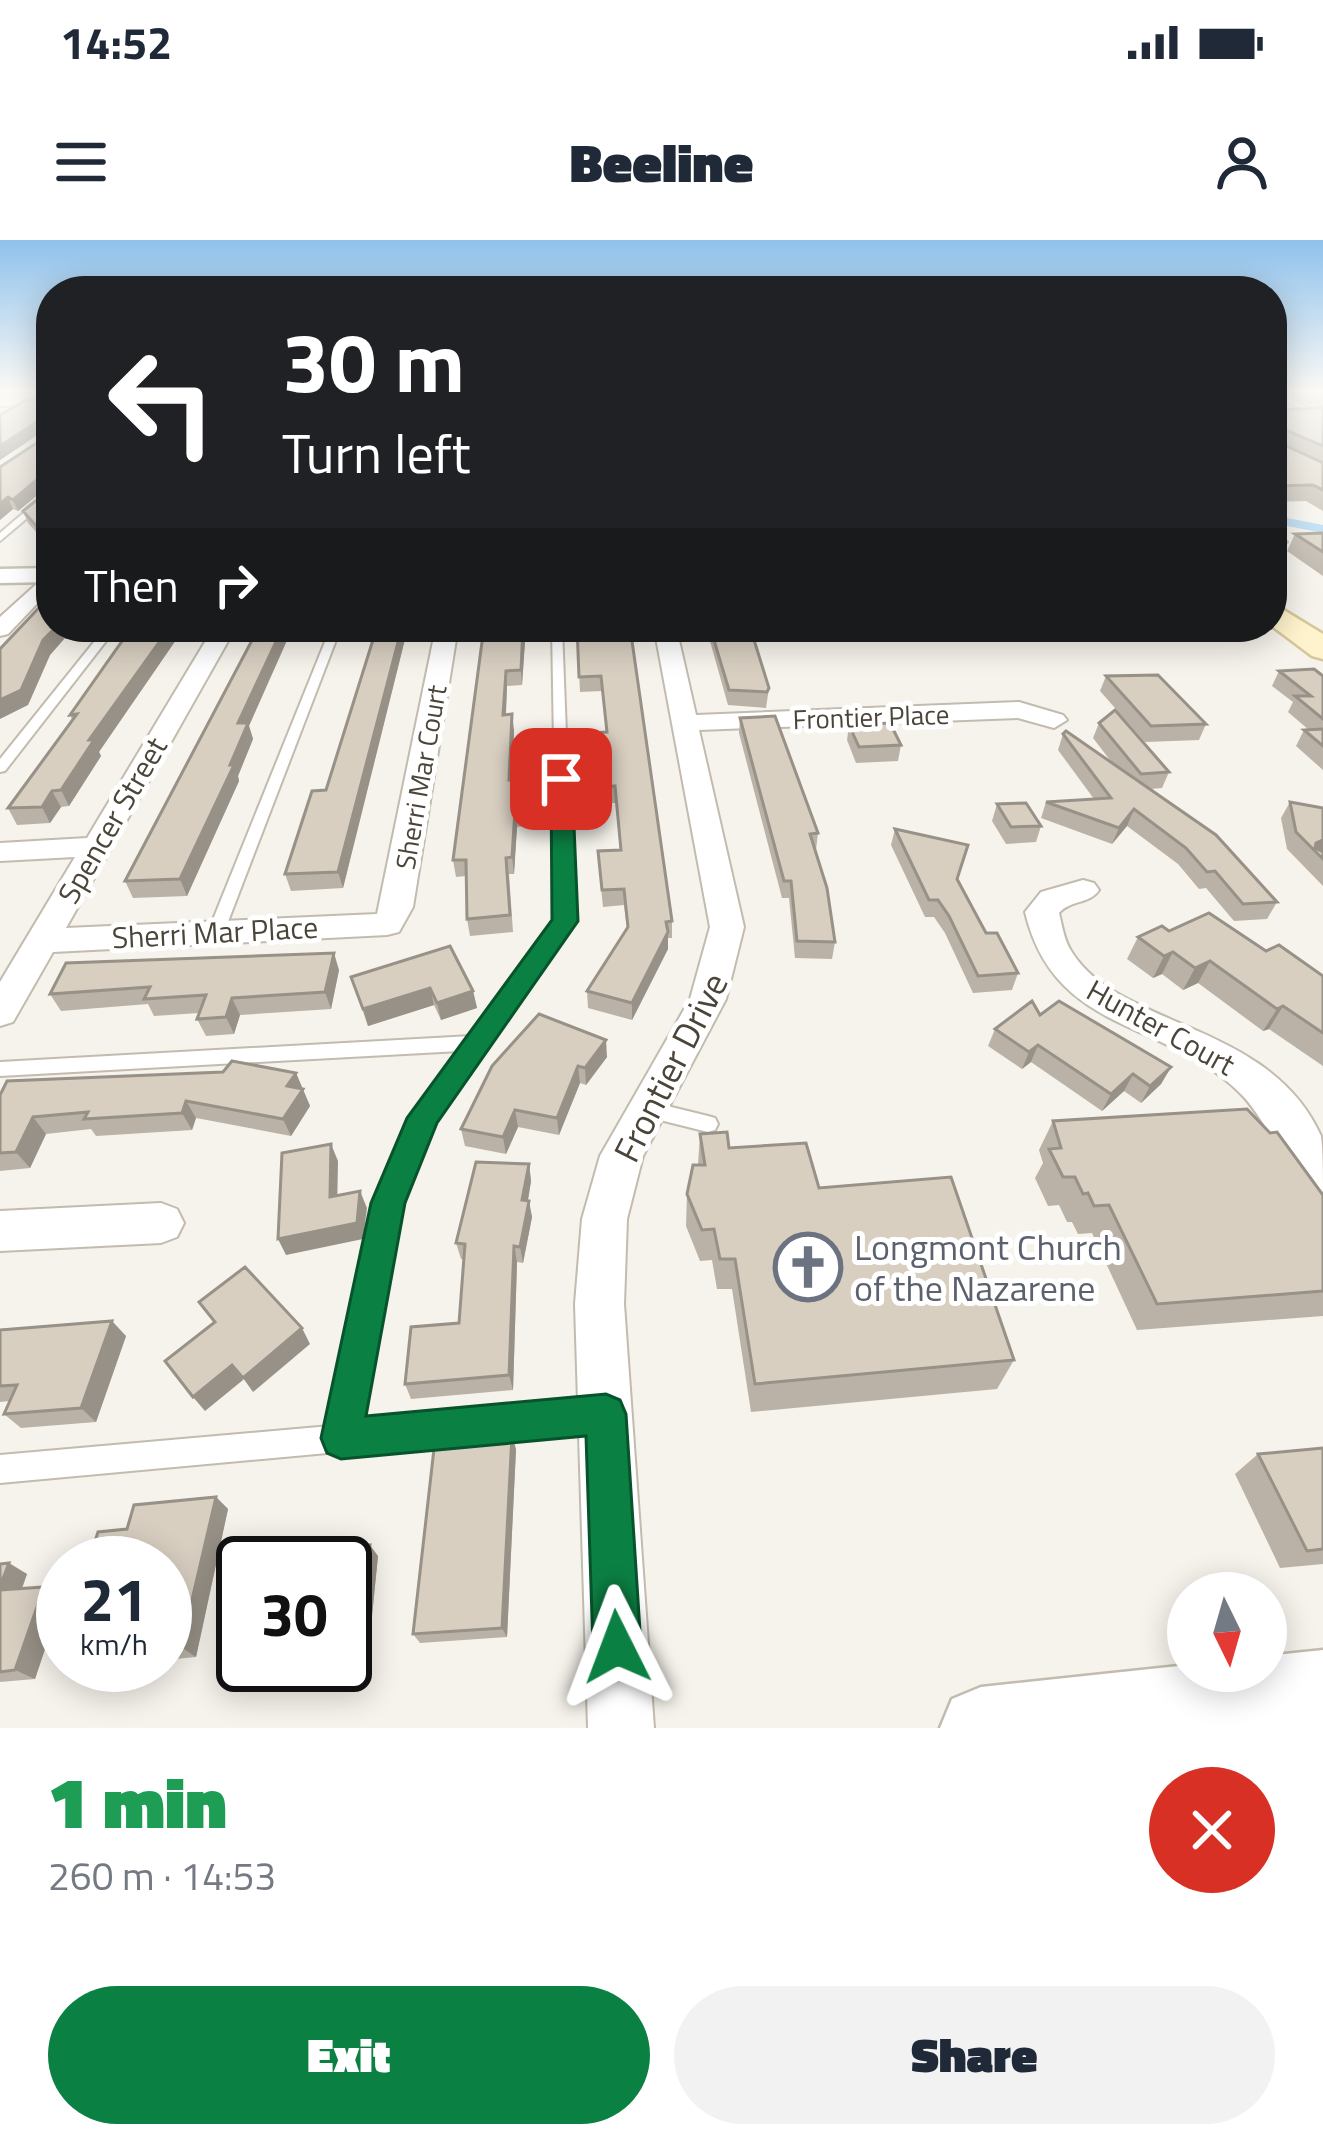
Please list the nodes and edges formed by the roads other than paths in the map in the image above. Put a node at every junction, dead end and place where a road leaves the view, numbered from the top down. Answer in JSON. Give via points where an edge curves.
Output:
{"nodes":[{"id":1,"x":36,"y":507,"type":"edge"},
{"id":2,"x":0,"y":538,"type":"edge"},
{"id":3,"x":0,"y":576,"type":"edge"},
{"id":4,"x":36,"y":576,"type":"edge"},
{"id":5,"x":36,"y":592,"type":"edge"},
{"id":6,"x":1287,"y":623,"type":"edge"},
{"id":7,"x":0,"y":629,"type":"edge"},
{"id":8,"x":100,"y":642,"type":"edge"},
{"id":9,"x":216,"y":642,"type":"edge"},
{"id":10,"x":330,"y":642,"type":"edge"},
{"id":11,"x":444,"y":642,"type":"edge"},
{"id":12,"x":557,"y":642,"type":"edge"},
{"id":13,"x":667,"y":642,"type":"edge"},
{"id":14,"x":1323,"y":649,"type":"edge"},
{"id":15,"x":1054,"y":720,"type":"dead end"},
{"id":16,"x":686,"y":723,"type":"junction"},
{"id":17,"x":0,"y":767,"type":"edge"},
{"id":18,"x":94,"y":847,"type":"junction"},
{"id":19,"x":0,"y":852,"type":"edge"},
{"id":20,"x":1083,"y":890,"type":"dead end"},
{"id":21,"x":387,"y":924,"type":"joint"},
{"id":22,"x":216,"y":932,"type":"junction"},
{"id":23,"x":43,"y":941,"type":"junction"},
{"id":24,"x":0,"y":1013,"type":"edge"},
{"id":25,"x":476,"y":1042,"type":"junction"},
{"id":26,"x":0,"y":1069,"type":"edge"},
{"id":27,"x":646,"y":1109,"type":"junction"},
{"id":28,"x":708,"y":1124,"type":"dead end"},
{"id":29,"x":1323,"y":1174,"type":"edge"},
{"id":30,"x":161,"y":1223,"type":"dead end"},
{"id":31,"x":0,"y":1231,"type":"edge"},
{"id":32,"x":606,"y":1414,"type":"junction"},
{"id":33,"x":341,"y":1438,"type":"junction"},
{"id":34,"x":0,"y":1469,"type":"edge"},
{"id":35,"x":1323,"y":1690,"type":"edge"},
{"id":36,"x":1227,"y":1715,"type":"edge"},
{"id":37,"x":621,"y":1728,"type":"edge"},
{"id":38,"x":981,"y":1728,"type":"edge"}],
"edges":[{"from":1,"to":2,"type":"lane"},
{"from":3,"to":4,"type":"street"},
{"from":5,"to":7,"type":"street"},
{"from":6,"to":14,"type":"main road"},
{"from":8,"to":17,"type":"lane"},
{"from":9,"to":18,"type":"street","name":"Spencer Street"},
{"from":10,"to":22,"type":"lane"},
{"from":11,"to":21,"type":"street","name":"Sherri Mar Court","via":[[397,907]]},
{"from":12,"to":25,"type":"lane","via":[[565,921]]},
{"from":13,"to":16,"type":"street","name":"Frontier Drive"},
{"from":15,"to":16,"type":"street","name":"Frontier Place","via":[[1019,710]]},
{"from":16,"to":27,"type":"street","name":"Frontier Drive","via":[[727,927],[723,968]]},
{"from":18,"to":19,"type":"street"},
{"from":18,"to":23,"type":"street","name":"Spencer Street"},
{"from":20,"to":29,"type":"street","name":"Hunter Court","via":[[1053,899],[1042,912],[1053,952],[1070,974],[1260,1085],[1275,1122]]},
{"from":21,"to":22,"type":"street","name":"Sherri Mar Place"},
{"from":22,"to":23,"type":"street","name":"Sherri Mar Place"},
{"from":23,"to":24,"type":"street","name":"Spencer Street"},
{"from":25,"to":26,"type":"lane"},
{"from":25,"to":33,"type":"lane","via":[[423,1118],[388,1203]]},
{"from":27,"to":28,"type":"lane"},
{"from":27,"to":32,"type":"street","name":"Frontier Drive","via":[[610,1191],[598,1272]]},
{"from":30,"to":31,"type":"street"},
{"from":32,"to":33,"type":"lane"},
{"from":32,"to":37,"type":"street","name":"Frontier Drive"},
{"from":33,"to":34,"type":"lane"},
{"from":35,"to":36,"type":"street"},
{"from":36,"to":38,"type":"street"}]}
